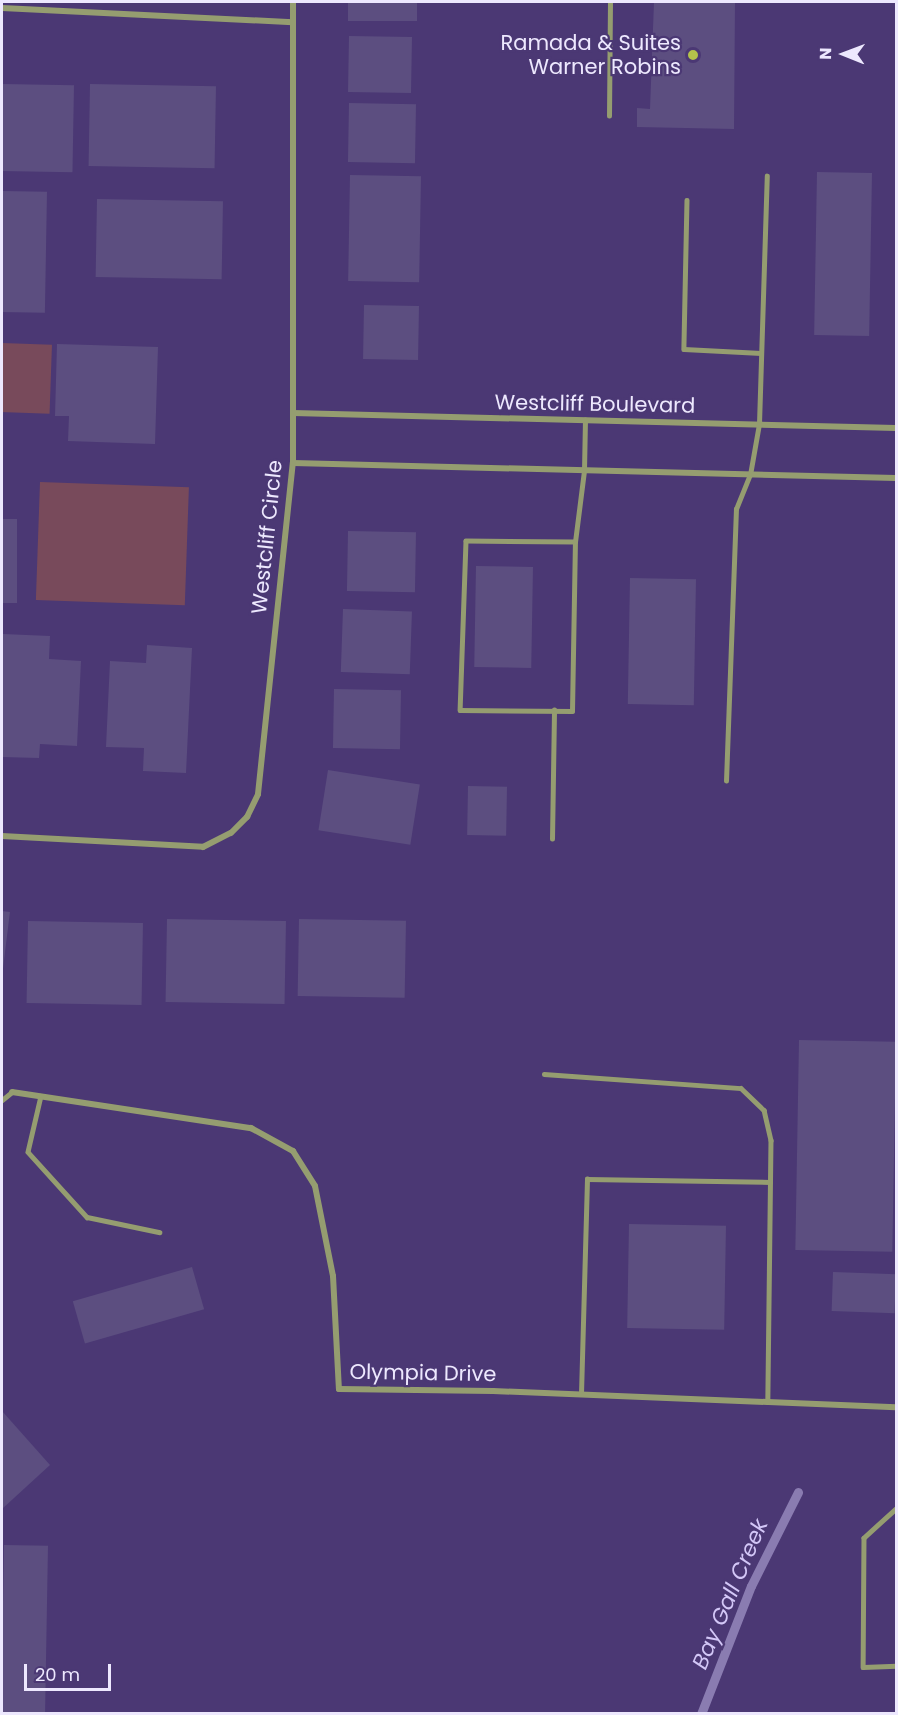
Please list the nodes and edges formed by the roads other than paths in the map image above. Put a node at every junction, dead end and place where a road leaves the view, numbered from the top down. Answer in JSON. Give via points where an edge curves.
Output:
{"nodes":[{"id":1,"x":293,"y":2,"type":"edge"},
{"id":2,"x":610,"y":2,"type":"edge"},
{"id":3,"x":2,"y":8,"type":"edge"},
{"id":4,"x":293,"y":22,"type":"junction"},
{"id":5,"x":609,"y":116,"type":"dead end"},
{"id":6,"x":767,"y":176,"type":"dead end"},
{"id":7,"x":687,"y":200,"type":"dead end"},
{"id":8,"x":761,"y":353,"type":"junction"},
{"id":9,"x":293,"y":412,"type":"junction"},
{"id":10,"x":585,"y":420,"type":"junction"},
{"id":11,"x":759,"y":424,"type":"junction"},
{"id":12,"x":897,"y":428,"type":"edge"},
{"id":13,"x":293,"y":463,"type":"junction"},
{"id":14,"x":584,"y":471,"type":"junction"},
{"id":15,"x":750,"y":475,"type":"junction"},
{"id":16,"x":897,"y":478,"type":"edge"},
{"id":17,"x":575,"y":542,"type":"junction"},
{"id":18,"x":554,"y":710,"type":"junction"},
{"id":19,"x":726,"y":781,"type":"dead end"},
{"id":20,"x":2,"y":836,"type":"edge"},
{"id":21,"x":552,"y":840,"type":"dead end"},
{"id":22,"x":544,"y":1074,"type":"dead end"},
{"id":23,"x":12,"y":1092,"type":"joint"},
{"id":24,"x":41,"y":1096,"type":"junction"},
{"id":25,"x":2,"y":1100,"type":"edge"},
{"id":26,"x":770,"y":1182,"type":"junction"},
{"id":27,"x":159,"y":1232,"type":"dead end"},
{"id":28,"x":581,"y":1394,"type":"junction"},
{"id":29,"x":768,"y":1402,"type":"junction"},
{"id":30,"x":897,"y":1407,"type":"edge"},
{"id":31,"x":897,"y":1509,"type":"edge"},
{"id":32,"x":897,"y":1666,"type":"edge"}],
"edges":[{"from":1,"to":4,"type":"street","name":"Westcliff Circle"},
{"from":2,"to":5,"type":"lane"},
{"from":3,"to":4,"type":"street"},
{"from":4,"to":9,"type":"street","name":"Westcliff Circle"},
{"from":6,"to":8,"type":"lane"},
{"from":7,"to":8,"type":"lane","via":[[684,349]]},
{"from":8,"to":11,"type":"lane"},
{"from":9,"to":10,"type":"street","name":"Westcliff Boulevard"},
{"from":9,"to":13,"type":"street","name":"Westcliff Circle"},
{"from":10,"to":11,"type":"street","name":"Westcliff Boulevard"},
{"from":10,"to":14,"type":"lane"},
{"from":11,"to":12,"type":"street","name":"Westcliff Boulevard"},
{"from":11,"to":15,"type":"lane"},
{"from":13,"to":14,"type":"street"},
{"from":13,"to":20,"type":"street","name":"Westcliff Circle","via":[[264,769],[247,817],[231,833],[203,847]]},
{"from":14,"to":15,"type":"street"},
{"from":14,"to":17,"type":"lane"},
{"from":15,"to":16,"type":"street"},
{"from":15,"to":19,"type":"lane","via":[[736,509]]},
{"from":17,"to":18,"type":"lane","via":[[572,711]]},
{"from":17,"to":18,"type":"lane","via":[[466,541],[460,710]]},
{"from":18,"to":21,"type":"lane"},
{"from":22,"to":26,"type":"lane","via":[[741,1088],[764,1110],[771,1140]]},
{"from":23,"to":24,"type":"street","name":"Olympia Drive"},
{"from":23,"to":25,"type":"lane"},
{"from":24,"to":27,"type":"lane","via":[[28,1152],[87,1217]]},
{"from":24,"to":28,"type":"street","name":"Olympia Drive","via":[[251,1128],[293,1152],[315,1186],[333,1276],[339,1389]]},
{"from":26,"to":28,"type":"lane","via":[[587,1179]]},
{"from":26,"to":29,"type":"lane"},
{"from":28,"to":29,"type":"street","name":"Olympia Drive"},
{"from":29,"to":30,"type":"street","name":"Olympia Drive"},
{"from":31,"to":32,"type":"lane","via":[[864,1538],[863,1667]]}]}
